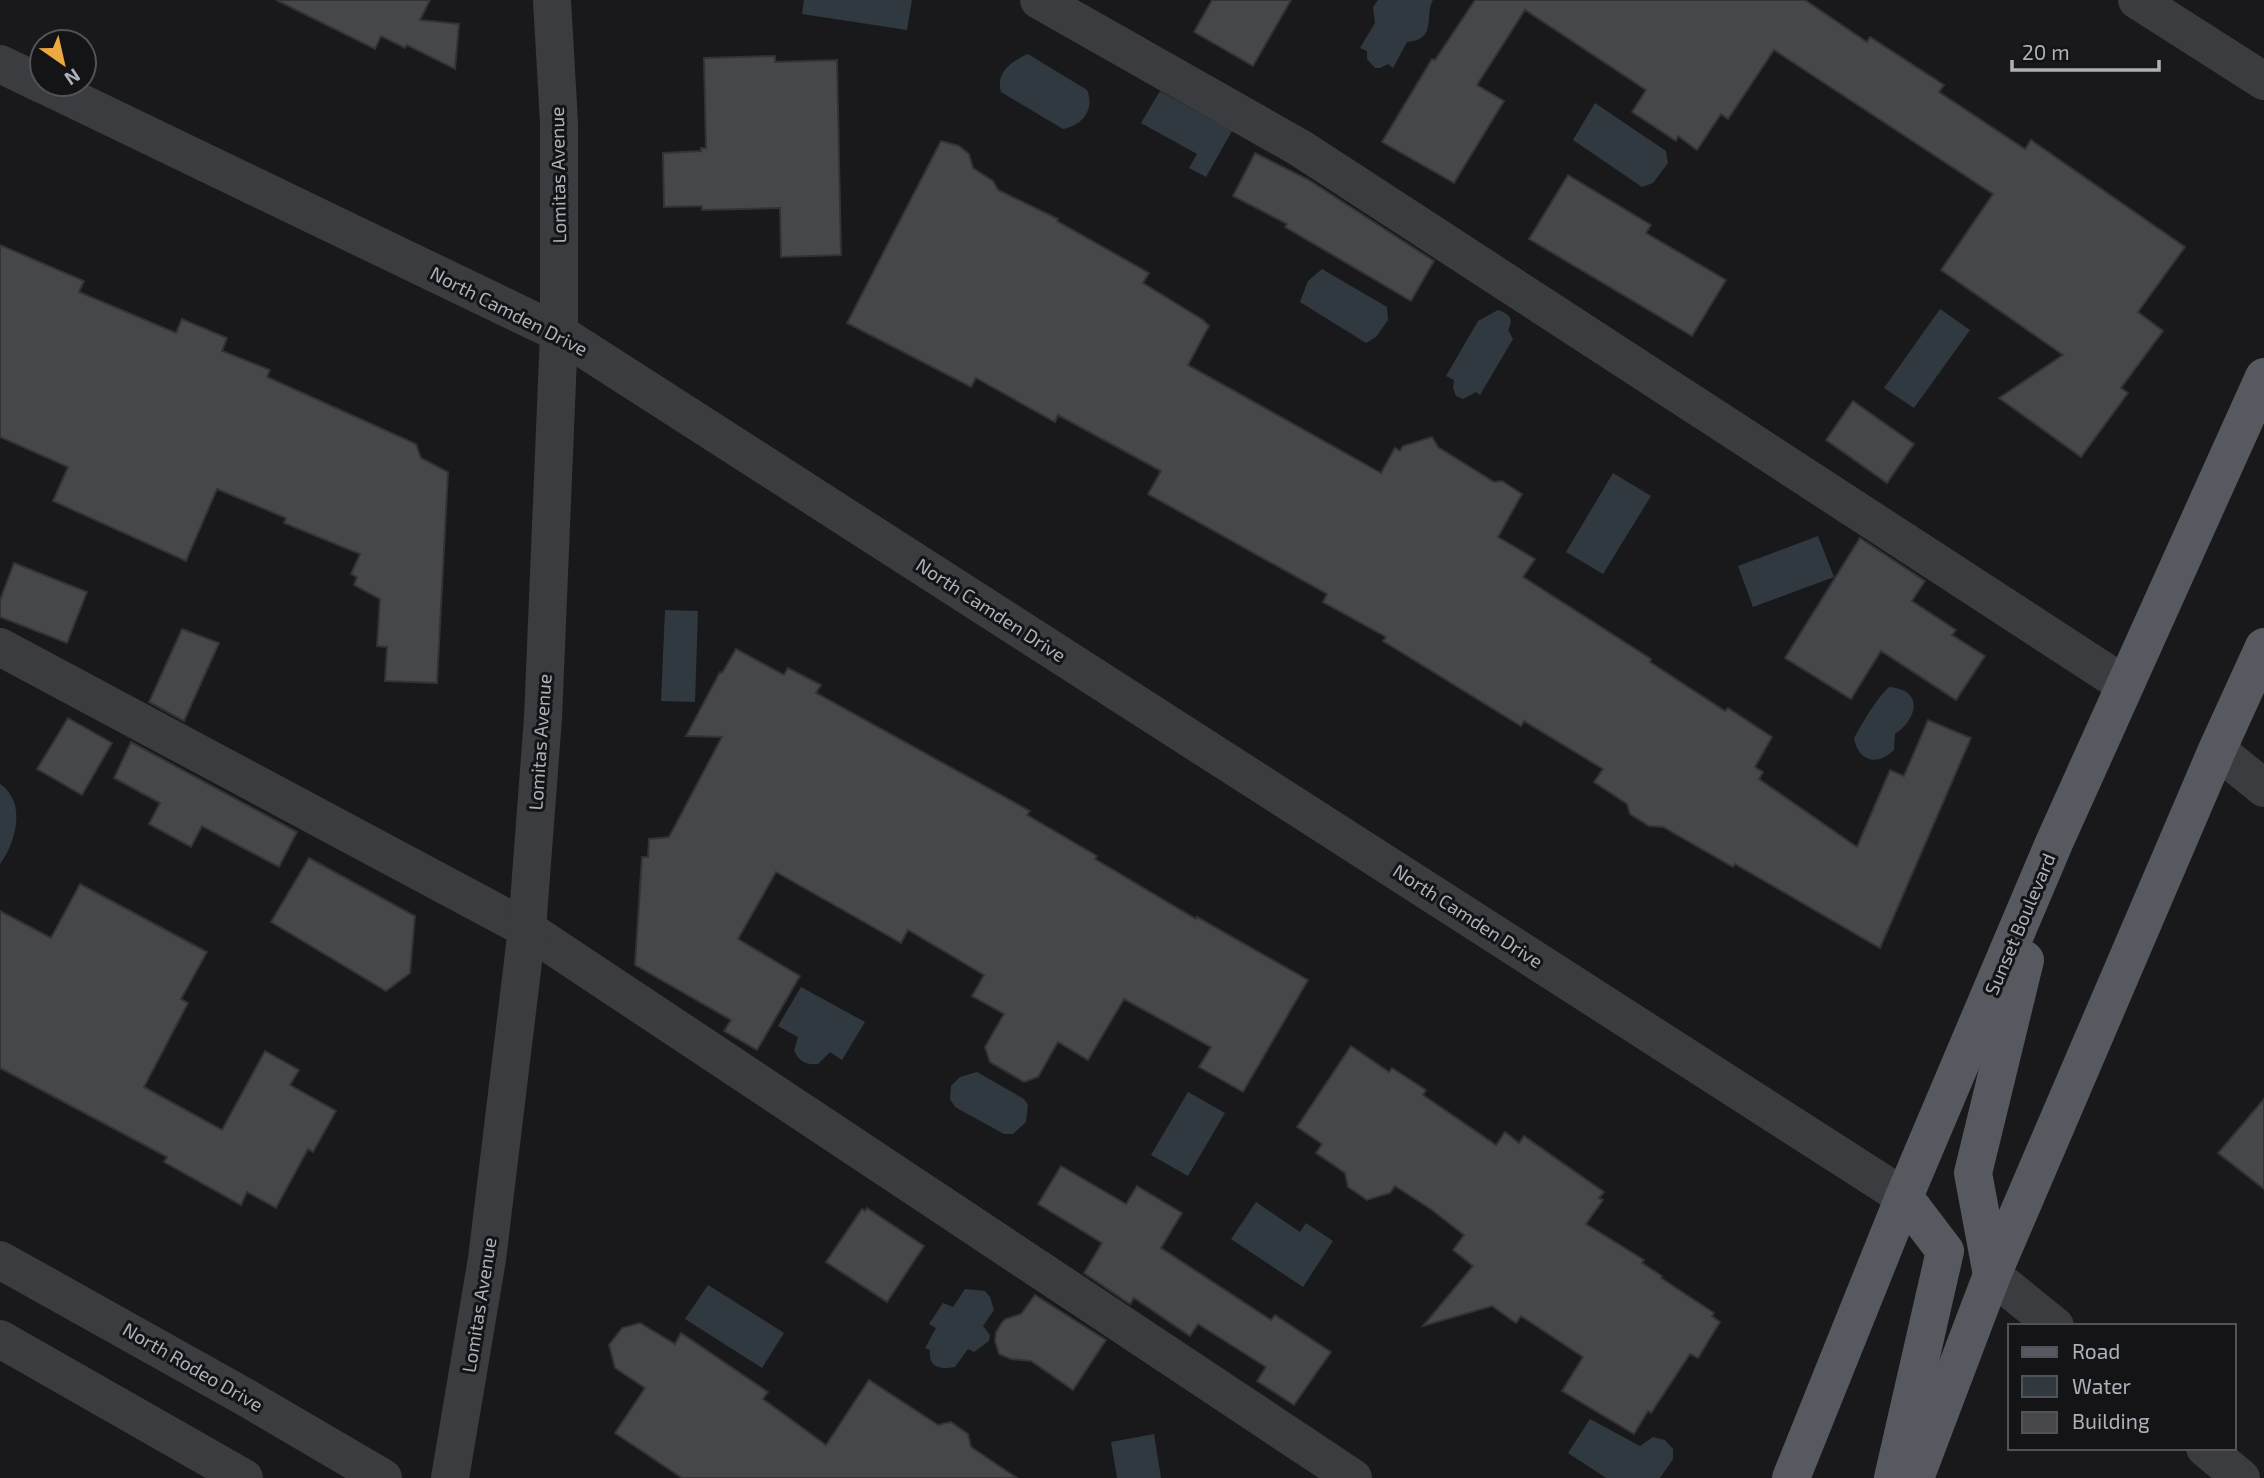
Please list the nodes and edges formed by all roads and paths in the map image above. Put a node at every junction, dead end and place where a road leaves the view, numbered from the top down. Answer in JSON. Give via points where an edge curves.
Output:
{"nodes":[{"id":1,"x":552,"y":0,"type":"edge"},
{"id":2,"x":1039,"y":0,"type":"edge"},
{"id":3,"x":2137,"y":0,"type":"edge"},
{"id":4,"x":0,"y":64,"type":"edge"},
{"id":5,"x":28,"y":77,"type":"edge"},
{"id":6,"x":2264,"y":81,"type":"edge"},
{"id":7,"x":71,"y":98,"type":"edge"},
{"id":8,"x":559,"y":333,"type":"junction"},
{"id":9,"x":2264,"y":377,"type":"edge"},
{"id":10,"x":0,"y":647,"type":"edge"},
{"id":11,"x":2264,"y":647,"type":"edge"},
{"id":12,"x":2125,"y":685,"type":"junction"},
{"id":13,"x":2217,"y":750,"type":"junction"},
{"id":14,"x":2264,"y":788,"type":"edge"},
{"id":15,"x":2054,"y":843,"type":"junction"},
{"id":16,"x":527,"y":929,"type":"junction"},
{"id":17,"x":1904,"y":1197,"type":"junction"},
{"id":18,"x":0,"y":1260,"type":"edge"},
{"id":19,"x":1992,"y":1275,"type":"junction"},
{"id":20,"x":2053,"y":1324,"type":"edge"},
{"id":21,"x":0,"y":1339,"type":"edge"},
{"id":22,"x":2207,"y":1450,"type":"edge"},
{"id":23,"x":244,"y":1478,"type":"edge"},
{"id":24,"x":383,"y":1478,"type":"edge"},
{"id":25,"x":450,"y":1478,"type":"edge"},
{"id":26,"x":1353,"y":1478,"type":"edge"},
{"id":27,"x":1791,"y":1478,"type":"edge"},
{"id":28,"x":1893,"y":1478,"type":"edge"},
{"id":29,"x":1915,"y":1478,"type":"edge"},
{"id":30,"x":2241,"y":1478,"type":"edge"}],
"edges":[{"from":1,"to":8,"type":"street","name":"Lomitas Avenue","via":[[559,123]]},
{"from":2,"to":12,"type":"street","via":[[1300,148]]},
{"from":3,"to":6,"type":"street"},
{"from":4,"to":5,"type":"street","name":"North Camden Drive"},
{"from":7,"to":8,"type":"street","name":"North Camden Drive"},
{"from":8,"to":16,"type":"street","name":"Lomitas Avenue","via":[[543,718]]},
{"from":8,"to":17,"type":"street","name":"North Camden Drive"},
{"from":9,"to":12,"type":"main road","name":"Sunset Boulevard"},
{"from":10,"to":16,"type":"street"},
{"from":11,"to":13,"type":"main road"},
{"from":12,"to":15,"type":"main road","name":"Sunset Boulevard"},
{"from":13,"to":14,"type":"street"},
{"from":13,"to":19,"type":"main road"},
{"from":15,"to":17,"type":"main road","name":"Sunset Boulevard"},
{"from":15,"to":19,"type":"main road","via":[[1973,1173]]},
{"from":16,"to":25,"type":"street","name":"Lomitas Avenue","via":[[487,1259]]},
{"from":16,"to":26,"type":"street"},
{"from":17,"to":27,"type":"main road","name":"Sunset Boulevard"},
{"from":17,"to":28,"type":"main road","via":[[1945,1251]]},
{"from":18,"to":24,"type":"street","name":"North Rodeo Drive"},
{"from":19,"to":20,"type":"street"},
{"from":19,"to":29,"type":"main road"},
{"from":21,"to":23,"type":"street"},
{"from":22,"to":30,"type":"street"}]}
